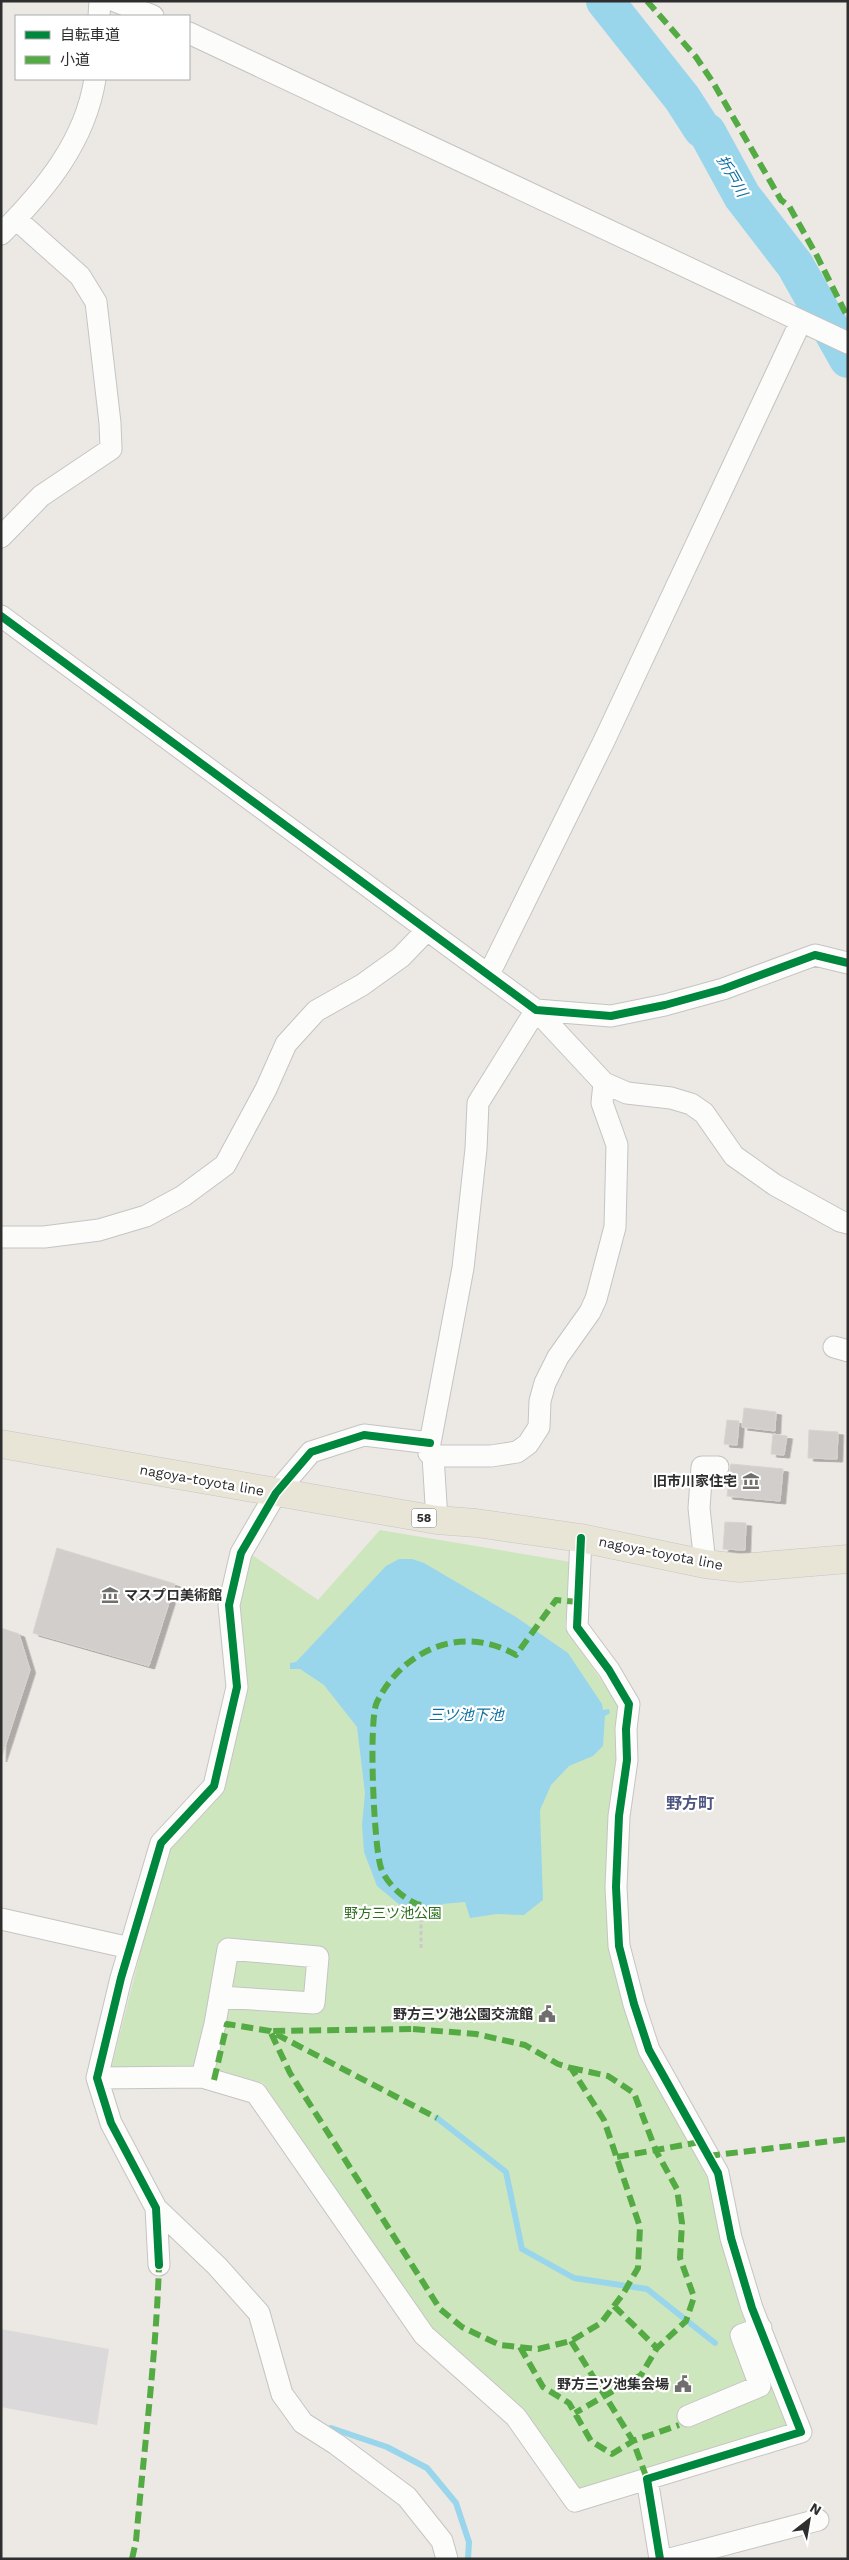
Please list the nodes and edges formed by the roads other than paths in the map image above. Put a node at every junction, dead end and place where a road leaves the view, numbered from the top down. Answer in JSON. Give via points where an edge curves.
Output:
{"nodes":[{"id":1,"x":100,"y":1,"type":"edge"},
{"id":2,"x":115,"y":1,"type":"edge"},
{"id":3,"x":147,"y":9,"type":"edge"},
{"id":4,"x":99,"y":15,"type":"edge"},
{"id":5,"x":190,"y":33,"type":"edge"},
{"id":6,"x":95,"y":80,"type":"edge"},
{"id":7,"x":5,"y":230,"type":"edge"},
{"id":8,"x":801,"y":321,"type":"junction"},
{"id":9,"x":848,"y":343,"type":"edge"},
{"id":10,"x":1,"y":537,"type":"edge"},
{"id":11,"x":1,"y":616,"type":"edge"},
{"id":12,"x":427,"y":930,"type":"junction"},
{"id":13,"x":848,"y":963,"type":"edge"},
{"id":14,"x":489,"y":974,"type":"junction"},
{"id":15,"x":536,"y":1010,"type":"junction"},
{"id":16,"x":604,"y":1083,"type":"junction"},
{"id":17,"x":848,"y":1223,"type":"edge"},
{"id":18,"x":1,"y":1237,"type":"edge"},
{"id":19,"x":1,"y":1444,"type":"edge"},
{"id":20,"x":432,"y":1449,"type":"junction"},
{"id":21,"x":718,"y":1467,"type":"dead end"},
{"id":22,"x":276,"y":1493,"type":"junction"},
{"id":23,"x":437,"y":1520,"type":"junction"},
{"id":24,"x":581,"y":1538,"type":"junction"},
{"id":25,"x":848,"y":1559,"type":"edge"},
{"id":26,"x":705,"y":1564,"type":"junction"},
{"id":27,"x":1,"y":1919,"type":"edge"},
{"id":28,"x":130,"y":1948,"type":"junction"},
{"id":29,"x":220,"y":1997,"type":"junction"},
{"id":30,"x":202,"y":2077,"type":"junction"},
{"id":31,"x":97,"y":2078,"type":"junction"},
{"id":32,"x":156,"y":2208,"type":"junction"},
{"id":33,"x":159,"y":2265,"type":"dead end"},
{"id":34,"x":761,"y":2328,"type":"junction"},
{"id":35,"x":688,"y":2416,"type":"dead end"},
{"id":36,"x":647,"y":2478,"type":"junction"},
{"id":37,"x":818,"y":2520,"type":"dead end"},
{"id":38,"x":447,"y":2559,"type":"edge"},
{"id":39,"x":660,"y":2559,"type":"edge"},
{"id":40,"x":670,"y":2559,"type":"edge"}],
"edges":[{"from":1,"to":4,"type":"street"},
{"from":2,"to":3,"type":"street"},
{"from":5,"to":8,"type":"street"},
{"from":6,"to":7,"type":"street","via":[[92,100],[56,174]]},
{"from":7,"to":10,"type":"street","via":[[80,276],[96,302],[111,449],[41,496]]},
{"from":8,"to":9,"type":"street"},
{"from":8,"to":14,"type":"street","via":[[604,740]]},
{"from":11,"to":12,"type":"street"},
{"from":12,"to":14,"type":"street"},
{"from":12,"to":18,"type":"street","via":[[401,957],[316,1011],[286,1044],[225,1165],[183,1196],[146,1216],[99,1230],[44,1237]]},
{"from":13,"to":15,"type":"street","via":[[815,955],[723,989],[610,1016]]},
{"from":14,"to":15,"type":"street"},
{"from":15,"to":16,"type":"street"},
{"from":15,"to":20,"type":"street","via":[[478,1103],[463,1268]]},
{"from":16,"to":17,"type":"street","via":[[627,1093],[671,1098],[691,1104],[704,1113],[734,1156],[775,1185]]},
{"from":16,"to":20,"type":"street","via":[[602,1103],[617,1145],[615,1227],[596,1299],[545,1383],[540,1401],[539,1427],[528,1444],[517,1452],[491,1456]]},
{"from":19,"to":22,"type":"main road","name":"nagoya-toyota line","number":"58"},
{"from":20,"to":22,"type":"street","via":[[364,1435],[311,1452]]},
{"from":20,"to":23,"type":"street"},
{"from":21,"to":26,"type":"street","via":[[702,1467],[700,1508]]},
{"from":22,"to":23,"type":"main road","name":"nagoya-toyota line","number":"58"},
{"from":22,"to":28,"type":"street","via":[[241,1553],[229,1605],[237,1687],[214,1786],[161,1843]]},
{"from":23,"to":24,"type":"main road","name":"nagoya-toyota line","number":"58"},
{"from":24,"to":26,"type":"main road","name":"nagoya-toyota line","number":"58"},
{"from":24,"to":34,"type":"street","via":[[577,1627],[630,1704],[619,1816],[616,1887],[619,1946],[649,2050],[718,2173],[731,2238]]},
{"from":25,"to":26,"type":"main road","name":"nagoya-toyota line","number":"58","via":[[740,1568]]},
{"from":27,"to":28,"type":"street"},
{"from":28,"to":31,"type":"street"},
{"from":29,"to":29,"type":"street","via":[[228,1949],[318,1957],[314,2003]]},
{"from":29,"to":30,"type":"street"},
{"from":30,"to":31,"type":"street"},
{"from":30,"to":36,"type":"street","via":[[256,2092],[424,2335],[516,2418],[575,2501]]},
{"from":31,"to":32,"type":"street","via":[[111,2123]]},
{"from":32,"to":33,"type":"street"},
{"from":32,"to":38,"type":"street","via":[[217,2266],[259,2314],[282,2394],[303,2423],[407,2497],[442,2541]]},
{"from":34,"to":35,"type":"street","via":[[741,2336],[760,2386]]},
{"from":34,"to":36,"type":"street","via":[[801,2432]]},
{"from":36,"to":39,"type":"street"},
{"from":37,"to":40,"type":"street"}]}
